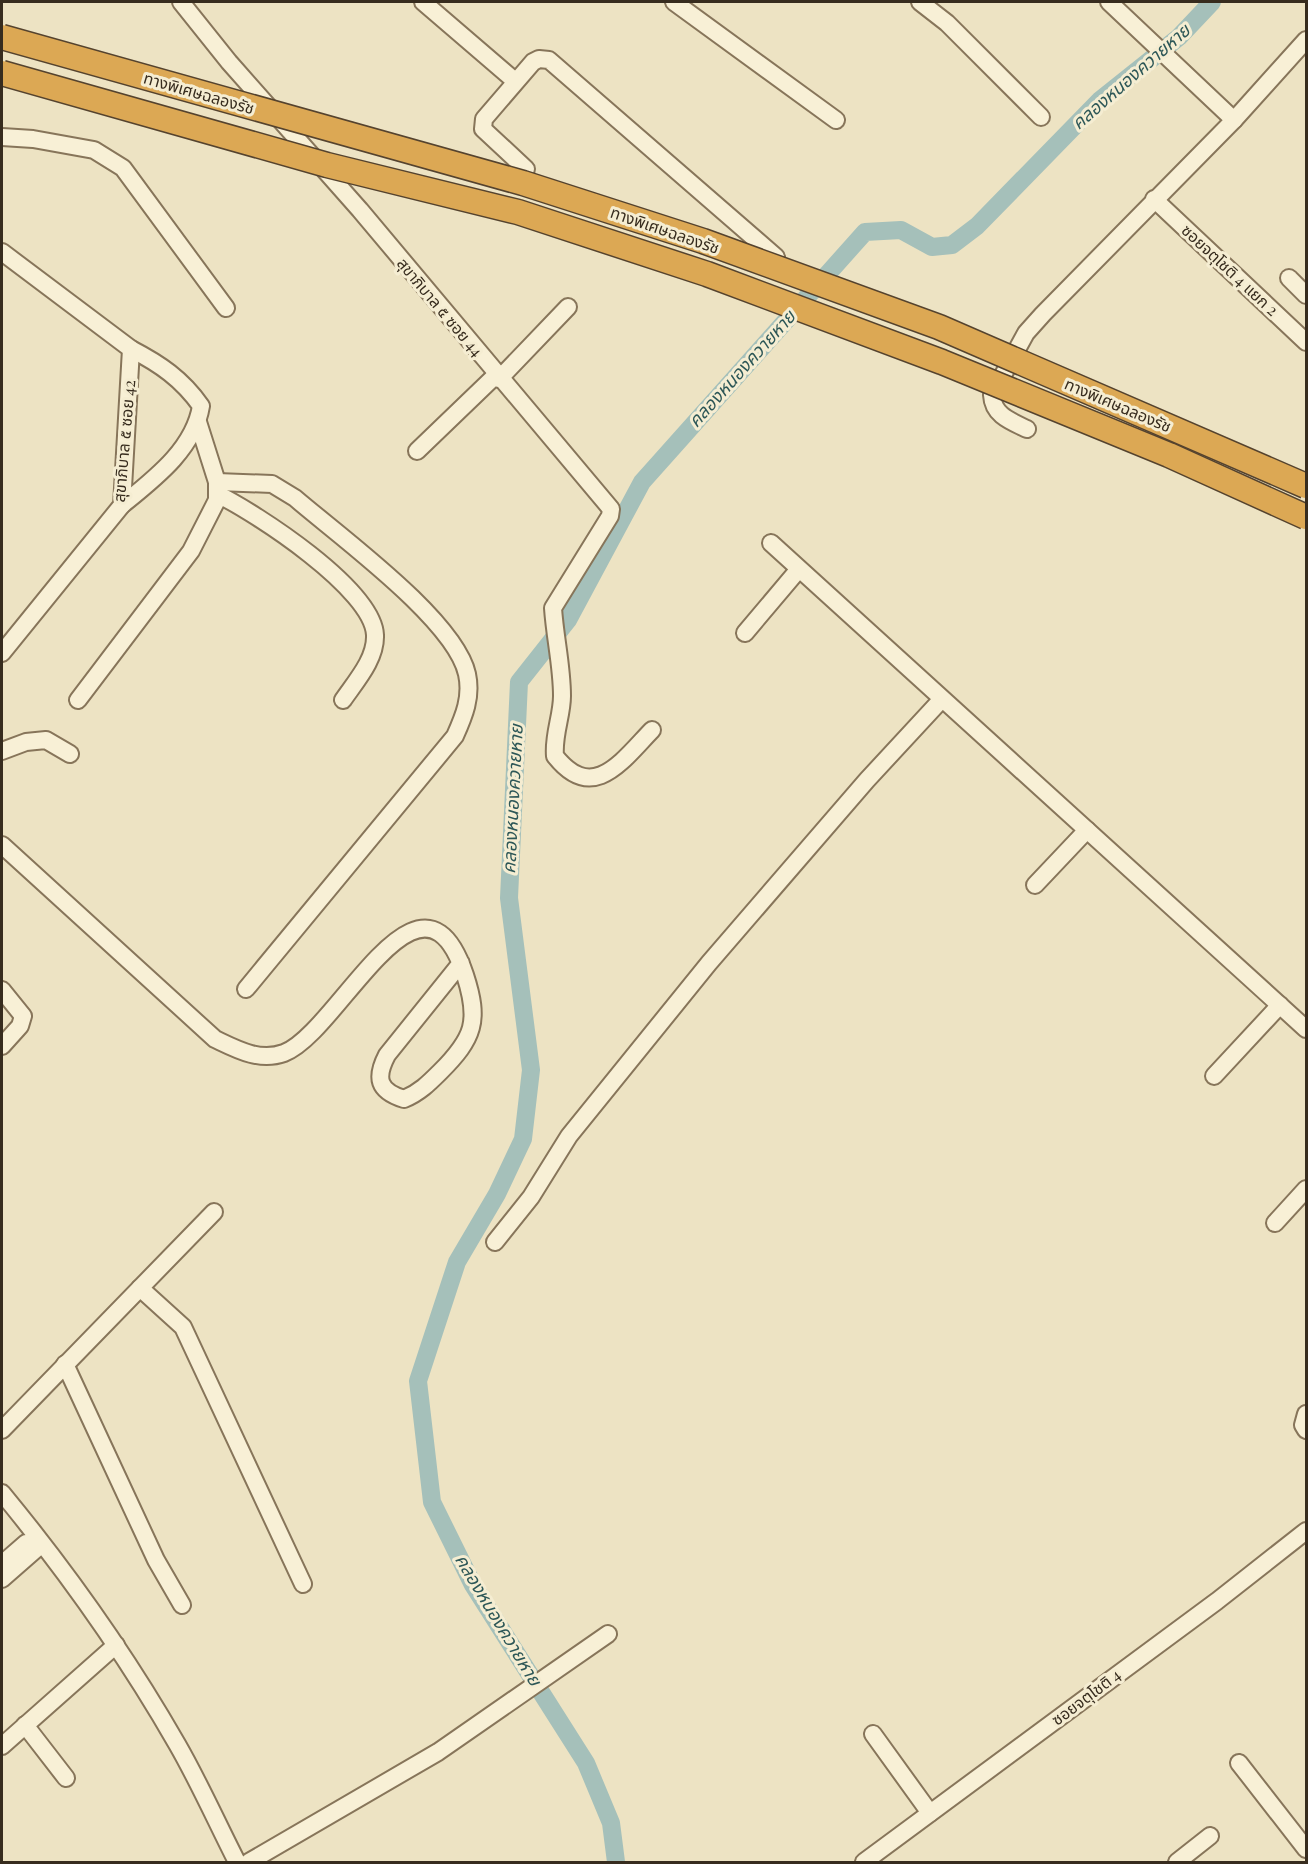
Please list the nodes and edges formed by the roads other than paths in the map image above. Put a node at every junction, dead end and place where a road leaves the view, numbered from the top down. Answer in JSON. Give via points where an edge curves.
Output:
{"nodes":[{"id":1,"x":181,"y":2,"type":"edge"},
{"id":2,"x":423,"y":2,"type":"edge"},
{"id":3,"x":674,"y":2,"type":"edge"},
{"id":4,"x":920,"y":2,"type":"edge"},
{"id":5,"x":1109,"y":2,"type":"edge"},
{"id":6,"x":2,"y":38,"type":"edge"},
{"id":7,"x":1306,"y":40,"type":"edge"},
{"id":8,"x":2,"y":73,"type":"edge"},
{"id":9,"x":515,"y":81,"type":"junction"},
{"id":10,"x":1041,"y":117,"type":"dead end"},
{"id":11,"x":836,"y":120,"type":"dead end"},
{"id":12,"x":1234,"y":120,"type":"junction"},
{"id":13,"x":2,"y":137,"type":"edge"},
{"id":14,"x":526,"y":170,"type":"dead end"},
{"id":15,"x":1154,"y":199,"type":"junction"},
{"id":16,"x":2,"y":252,"type":"edge"},
{"id":17,"x":776,"y":257,"type":"dead end"},
{"id":18,"x":1289,"y":278,"type":"dead end"},
{"id":19,"x":1306,"y":295,"type":"edge"},
{"id":20,"x":226,"y":308,"type":"dead end"},
{"id":21,"x":568,"y":308,"type":"dead end"},
{"id":22,"x":1306,"y":342,"type":"edge"},
{"id":23,"x":131,"y":349,"type":"junction"},
{"id":24,"x":497,"y":377,"type":"junction"},
{"id":25,"x":198,"y":423,"type":"junction"},
{"id":26,"x":1027,"y":429,"type":"dead end"},
{"id":27,"x":417,"y":451,"type":"dead end"},
{"id":28,"x":1306,"y":486,"type":"edge"},
{"id":29,"x":217,"y":488,"type":"junction"},
{"id":30,"x":122,"y":505,"type":"junction"},
{"id":31,"x":1306,"y":518,"type":"edge"},
{"id":32,"x":771,"y":543,"type":"dead end"},
{"id":33,"x":799,"y":569,"type":"junction"},
{"id":34,"x":745,"y":633,"type":"dead end"},
{"id":35,"x":2,"y":653,"type":"edge"},
{"id":36,"x":942,"y":699,"type":"junction"},
{"id":37,"x":78,"y":700,"type":"dead end"},
{"id":38,"x":343,"y":700,"type":"dead end"},
{"id":39,"x":652,"y":730,"type":"dead end"},
{"id":40,"x":2,"y":751,"type":"edge"},
{"id":41,"x":70,"y":754,"type":"dead end"},
{"id":42,"x":1087,"y":830,"type":"junction"},
{"id":43,"x":2,"y":845,"type":"edge"},
{"id":44,"x":1035,"y":885,"type":"dead end"},
{"id":45,"x":461,"y":963,"type":"junction"},
{"id":46,"x":246,"y":989,"type":"dead end"},
{"id":47,"x":2,"y":990,"type":"edge"},
{"id":48,"x":1280,"y":1005,"type":"junction"},
{"id":49,"x":1306,"y":1029,"type":"edge"},
{"id":50,"x":2,"y":1046,"type":"edge"},
{"id":51,"x":1214,"y":1076,"type":"dead end"},
{"id":52,"x":1306,"y":1189,"type":"edge"},
{"id":53,"x":214,"y":1212,"type":"dead end"},
{"id":54,"x":1275,"y":1223,"type":"dead end"},
{"id":55,"x":495,"y":1242,"type":"dead end"},
{"id":56,"x":140,"y":1288,"type":"junction"},
{"id":57,"x":65,"y":1364,"type":"junction"},
{"id":58,"x":1306,"y":1414,"type":"edge"},
{"id":59,"x":2,"y":1430,"type":"edge"},
{"id":60,"x":1306,"y":1430,"type":"edge"},
{"id":61,"x":2,"y":1493,"type":"edge"},
{"id":62,"x":1306,"y":1531,"type":"edge"},
{"id":63,"x":39,"y":1540,"type":"junction"},
{"id":64,"x":2,"y":1564,"type":"edge"},
{"id":65,"x":2,"y":1579,"type":"edge"},
{"id":66,"x":303,"y":1584,"type":"dead end"},
{"id":67,"x":182,"y":1605,"type":"dead end"},
{"id":68,"x":608,"y":1634,"type":"dead end"},
{"id":69,"x":116,"y":1645,"type":"junction"},
{"id":70,"x":25,"y":1725,"type":"junction"},
{"id":71,"x":873,"y":1734,"type":"dead end"},
{"id":72,"x":2,"y":1746,"type":"edge"},
{"id":73,"x":1239,"y":1763,"type":"dead end"},
{"id":74,"x":66,"y":1778,"type":"dead end"},
{"id":75,"x":930,"y":1813,"type":"junction"},
{"id":76,"x":1210,"y":1836,"type":"dead end"},
{"id":77,"x":1306,"y":1849,"type":"edge"},
{"id":78,"x":869,"y":1861,"type":"edge"},
{"id":79,"x":237,"y":1863,"type":"edge"},
{"id":80,"x":249,"y":1863,"type":"edge"},
{"id":81,"x":1177,"y":1863,"type":"edge"}],
"edges":[{"from":1,"to":24,"type":"street","name":"สุขาภิบาล ๕ ซอย 44"},
{"from":2,"to":9,"type":"street"},
{"from":3,"to":11,"type":"street"},
{"from":4,"to":10,"type":"street","via":[[947,23]]},
{"from":5,"to":12,"type":"street"},
{"from":6,"to":28,"type":"highway","name":"ทางพิเศษฉลองรัช","bridge":true,"via":[[523,183],[703,242],[939,327]]},
{"from":7,"to":12,"type":"street"},
{"from":8,"to":31,"type":"highway","name":"ทางพิเศษฉลองรัช","bridge":true,"via":[[327,165],[518,212],[707,274],[1039,402],[1169,455]]},
{"from":9,"to":14,"type":"street","via":[[484,119],[483,129]]},
{"from":9,"to":17,"type":"street","via":[[533,62],[549,60]]},
{"from":12,"to":15,"type":"street"},
{"from":13,"to":20,"type":"street","via":[[94,150],[123,168]]},
{"from":15,"to":22,"type":"street","name":"ซอยจตุโชติ 4 แยก 2"},
{"from":15,"to":26,"type":"street","via":[[1026,333],[992,395],[992,404],[1007,420]]},
{"from":16,"to":23,"type":"street"},
{"from":18,"to":19,"type":"street"},
{"from":21,"to":24,"type":"street"},
{"from":23,"to":25,"type":"street","via":[[185,384],[201,406]]},
{"from":23,"to":30,"type":"street","name":"สุขาภิบาล ๕ ซอย 42"},
{"from":24,"to":27,"type":"street"},
{"from":24,"to":39,"type":"street","name":"สุขาภิบาล ๕ ซอย 44","via":[[610,509],[610,516],[553,608],[562,699],[555,756],[566,770],[583,779],[597,778],[618,766]]},
{"from":25,"to":29,"type":"street"},
{"from":25,"to":30,"type":"street","via":[[164,471]]},
{"from":29,"to":37,"type":"street","via":[[217,500],[191,551]]},
{"from":29,"to":38,"type":"street","via":[[351,589],[371,617],[375,635],[371,655]]},
{"from":29,"to":46,"type":"street","via":[[272,484],[295,498],[427,611],[459,651],[468,676],[468,708],[455,736]]},
{"from":30,"to":35,"type":"street","name":"สุขาภิบาล ๕ ซอย 42"},
{"from":32,"to":33,"type":"street"},
{"from":33,"to":34,"type":"street"},
{"from":33,"to":36,"type":"street"},
{"from":36,"to":42,"type":"street"},
{"from":36,"to":55,"type":"street","via":[[702,972],[577,1127],[531,1197]]},
{"from":40,"to":41,"type":"street","via":[[46,740]]},
{"from":42,"to":44,"type":"street"},
{"from":42,"to":48,"type":"street"},
{"from":43,"to":45,"type":"street","via":[[214,1039],[248,1055],[284,1053],[314,1031],[390,944],[413,929],[428,927],[448,938]]},
{"from":45,"to":45,"type":"street","via":[[383,1062],[379,1078],[392,1095],[405,1099],[416,1094],[470,1037],[474,1020],[472,999]]},
{"from":47,"to":50,"type":"street","via":[[23,1016],[20,1026]]},
{"from":48,"to":49,"type":"street"},
{"from":48,"to":51,"type":"street"},
{"from":52,"to":54,"type":"street"},
{"from":53,"to":56,"type":"street"},
{"from":56,"to":57,"type":"street"},
{"from":56,"to":66,"type":"street","via":[[183,1327]]},
{"from":57,"to":59,"type":"street"},
{"from":57,"to":67,"type":"street","via":[[156,1560]]},
{"from":58,"to":60,"type":"street"},
{"from":61,"to":63,"type":"street"},
{"from":62,"to":75,"type":"street","name":"ซอยจตุโชติ 4"},
{"from":63,"to":64,"type":"street"},
{"from":63,"to":65,"type":"street"},
{"from":63,"to":69,"type":"street","via":[[79,1589]]},
{"from":68,"to":80,"type":"street","via":[[438,1752]]},
{"from":69,"to":70,"type":"street"},
{"from":69,"to":79,"type":"street","via":[[179,1746]]},
{"from":70,"to":72,"type":"street"},
{"from":70,"to":74,"type":"street"},
{"from":71,"to":75,"type":"street"},
{"from":73,"to":77,"type":"street"},
{"from":75,"to":78,"type":"street","name":"ซอยจตุโชติ 4"},
{"from":76,"to":81,"type":"street"}]}
